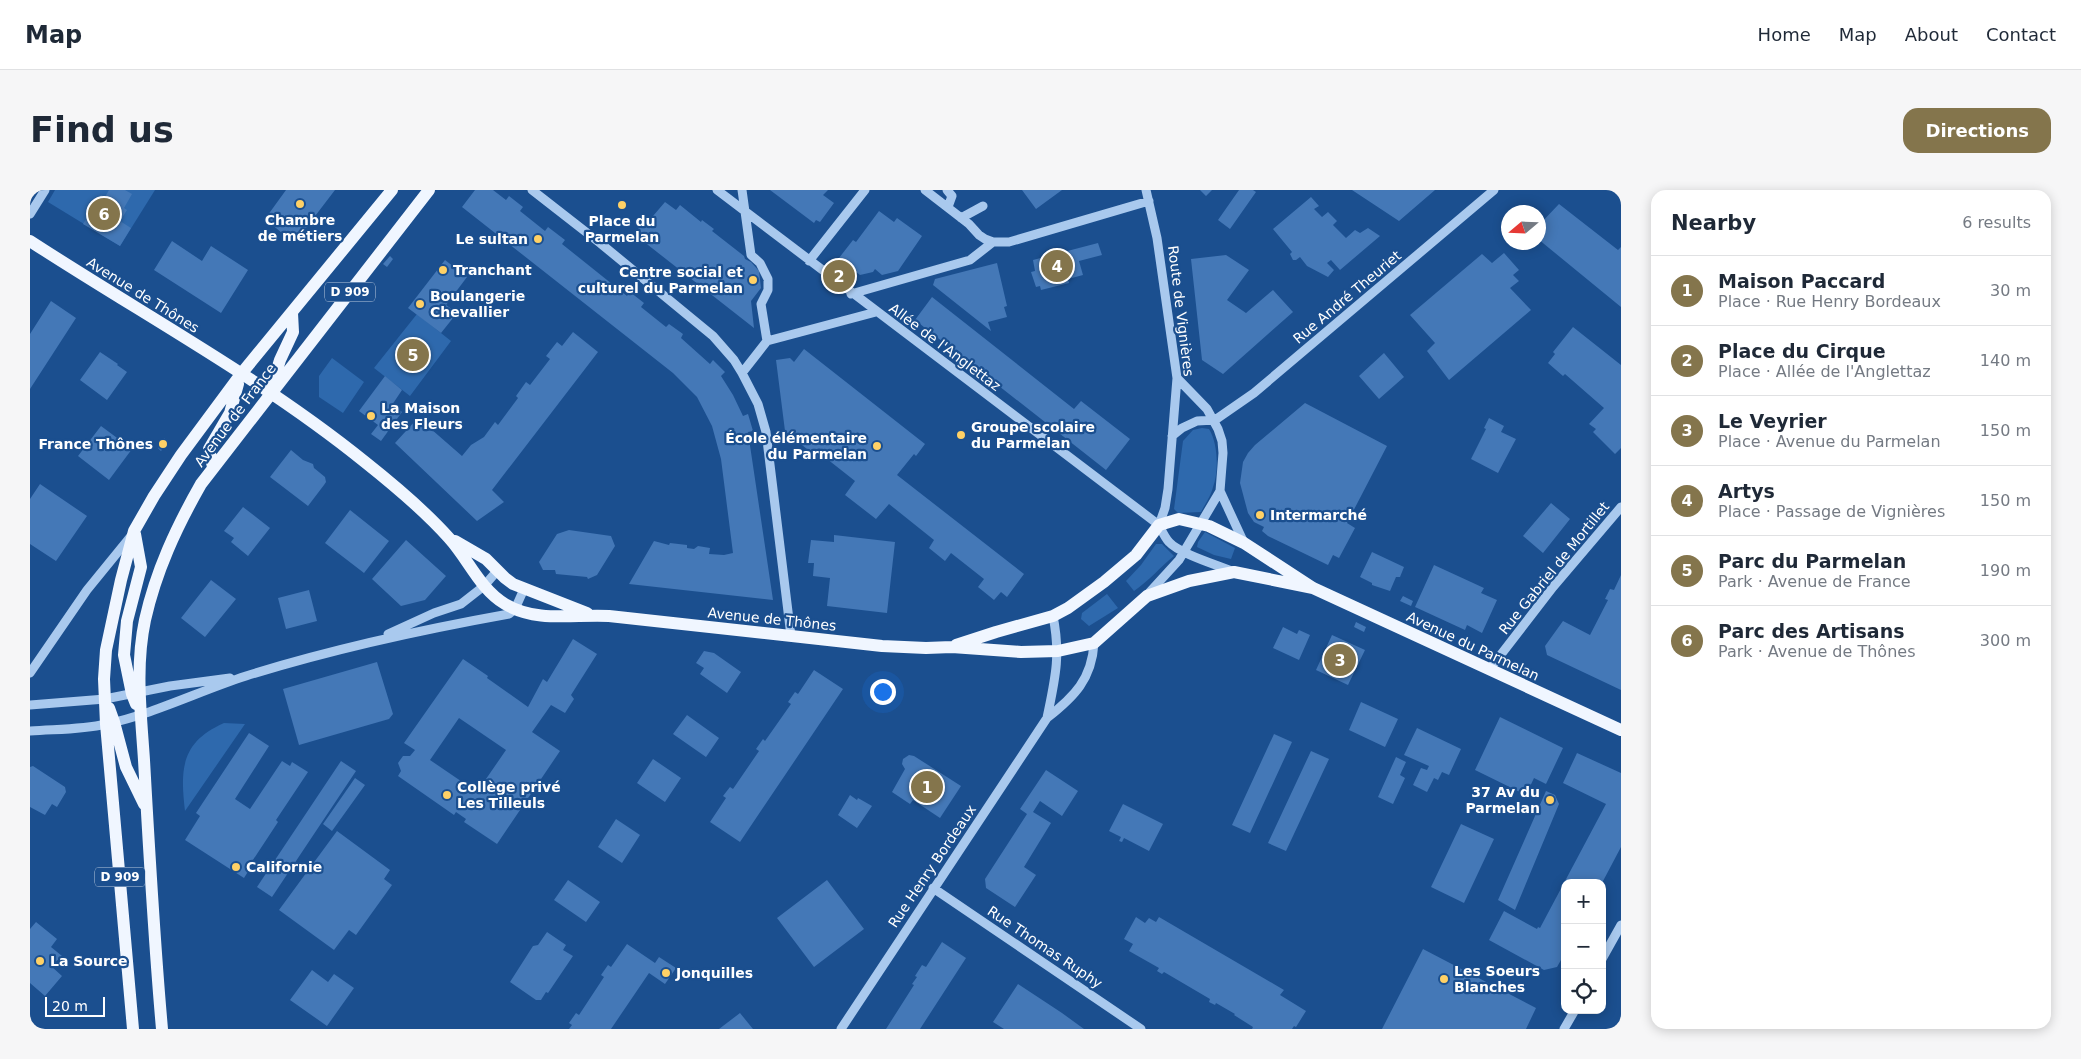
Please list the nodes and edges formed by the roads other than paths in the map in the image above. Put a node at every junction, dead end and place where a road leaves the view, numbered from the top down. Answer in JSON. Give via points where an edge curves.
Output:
{"nodes":[{"id":1,"x":45,"y":190,"type":"edge"},
{"id":2,"x":392,"y":190,"type":"edge"},
{"id":3,"x":428,"y":190,"type":"edge"},
{"id":4,"x":532,"y":190,"type":"edge"},
{"id":5,"x":717,"y":190,"type":"edge"},
{"id":6,"x":742,"y":190,"type":"edge"},
{"id":7,"x":865,"y":190,"type":"edge"},
{"id":8,"x":925,"y":190,"type":"edge"},
{"id":9,"x":947,"y":190,"type":"edge"},
{"id":10,"x":1146,"y":190,"type":"edge"},
{"id":11,"x":1494,"y":190,"type":"edge"},
{"id":12,"x":1149,"y":201,"type":"junction"},
{"id":13,"x":982,"y":206,"type":"dead end"},
{"id":14,"x":948,"y":207,"type":"junction"},
{"id":15,"x":746,"y":213,"type":"junction"},
{"id":16,"x":30,"y":214,"type":"edge"},
{"id":17,"x":961,"y":218,"type":"junction"},
{"id":18,"x":30,"y":241,"type":"edge"},
{"id":19,"x":993,"y":242,"type":"junction"},
{"id":20,"x":809,"y":261,"type":"junction"},
{"id":21,"x":851,"y":294,"type":"junction"},
{"id":22,"x":876,"y":312,"type":"junction"},
{"id":23,"x":292,"y":313,"type":"junction"},
{"id":24,"x":767,"y":341,"type":"junction"},
{"id":25,"x":742,"y":373,"type":"junction"},
{"id":26,"x":241,"y":374,"type":"junction"},
{"id":27,"x":1177,"y":378,"type":"junction"},
{"id":28,"x":270,"y":393,"type":"junction"},
{"id":29,"x":1215,"y":420,"type":"junction"},
{"id":30,"x":1172,"y":436,"type":"junction"},
{"id":31,"x":213,"y":467,"type":"junction"},
{"id":32,"x":1220,"y":491,"type":"junction"},
{"id":33,"x":1621,"y":507,"type":"edge"},
{"id":34,"x":1201,"y":523,"type":"junction"},
{"id":35,"x":1159,"y":525,"type":"junction"},
{"id":36,"x":134,"y":532,"type":"junction"},
{"id":37,"x":450,"y":539,"type":"junction"},
{"id":38,"x":1244,"y":543,"type":"junction"},
{"id":39,"x":1184,"y":553,"type":"junction"},
{"id":40,"x":497,"y":571,"type":"junction"},
{"id":41,"x":1234,"y":572,"type":"junction"},
{"id":42,"x":484,"y":586,"type":"junction"},
{"id":43,"x":1313,"y":588,"type":"junction"},
{"id":44,"x":524,"y":589,"type":"junction"},
{"id":45,"x":1147,"y":596,"type":"junction"},
{"id":46,"x":514,"y":609,"type":"junction"},
{"id":47,"x":590,"y":615,"type":"junction"},
{"id":48,"x":1053,"y":616,"type":"junction"},
{"id":49,"x":790,"y":636,"type":"junction"},
{"id":50,"x":374,"y":640,"type":"junction"},
{"id":51,"x":1094,"y":643,"type":"junction"},
{"id":52,"x":952,"y":647,"type":"junction"},
{"id":53,"x":1058,"y":651,"type":"junction"},
{"id":54,"x":1489,"y":670,"type":"junction"},
{"id":55,"x":30,"y":673,"type":"edge"},
{"id":56,"x":245,"y":676,"type":"junction"},
{"id":57,"x":136,"y":693,"type":"junction"},
{"id":58,"x":105,"y":699,"type":"junction"},
{"id":59,"x":30,"y":705,"type":"edge"},
{"id":60,"x":140,"y":714,"type":"junction"},
{"id":61,"x":1047,"y":718,"type":"junction"},
{"id":62,"x":110,"y":723,"type":"junction"},
{"id":63,"x":1621,"y":730,"type":"edge"},
{"id":64,"x":30,"y":731,"type":"edge"},
{"id":65,"x":146,"y":809,"type":"junction"},
{"id":66,"x":934,"y":888,"type":"junction"},
{"id":67,"x":1621,"y":925,"type":"edge"},
{"id":68,"x":1606,"y":952,"type":"edge"},
{"id":69,"x":1572,"y":1014,"type":"edge"},
{"id":70,"x":133,"y":1029,"type":"edge"},
{"id":71,"x":162,"y":1029,"type":"edge"},
{"id":72,"x":841,"y":1029,"type":"edge"},
{"id":73,"x":1141,"y":1029,"type":"edge"},
{"id":74,"x":1564,"y":1029,"type":"edge"}],
"edges":[{"from":1,"to":16,"type":"street"},
{"from":2,"to":23,"type":"main road","name":"Avenue de France","number":"D 909"},
{"from":3,"to":28,"type":"main road","name":"Avenue de France","number":"D 909"},
{"from":4,"to":25,"type":"street","via":[[713,336]]},
{"from":5,"to":15,"type":"street","name":"Allée de l'Anglettaz"},
{"from":6,"to":15,"type":"street"},
{"from":7,"to":20,"type":"street"},
{"from":8,"to":14,"type":"street"},
{"from":9,"to":14,"type":"street","via":[[952,196]]},
{"from":10,"to":12,"type":"street","name":"Route de Vignières"},
{"from":11,"to":29,"type":"street","name":"Rue André Theuriet","via":[[1291,363]]},
{"from":12,"to":19,"type":"street","via":[[1009,242]]},
{"from":12,"to":27,"type":"street","name":"Route de Vignières"},
{"from":13,"to":17,"type":"street"},
{"from":14,"to":17,"type":"street"},
{"from":15,"to":20,"type":"street","name":"Allée de l'Anglettaz"},
{"from":15,"to":24,"type":"street","via":[[751,255],[760,263],[768,279],[768,290],[761,304]]},
{"from":17,"to":19,"type":"street","via":[[979,235]]},
{"from":18,"to":26,"type":"main road","name":"Avenue de Thônes"},
{"from":19,"to":21,"type":"street","via":[[970,260]]},
{"from":20,"to":21,"type":"street","name":"Allée de l'Anglettaz"},
{"from":21,"to":22,"type":"street","name":"Allée de l'Anglettaz"},
{"from":22,"to":24,"type":"street"},
{"from":22,"to":35,"type":"street","name":"Allée de l'Anglettaz"},
{"from":23,"to":26,"type":"main road","name":"Avenue de France","number":"D 909"},
{"from":23,"to":28,"type":"main road","via":[[293,332]]},
{"from":24,"to":25,"type":"street"},
{"from":25,"to":49,"type":"street","via":[[758,404],[766,432]]},
{"from":26,"to":28,"type":"main road","name":"Avenue de Thônes"},
{"from":26,"to":31,"type":"main road","via":[[230,413],[209,449]]},
{"from":26,"to":36,"type":"main road","name":"Avenue de France","number":"D 909","via":[[181,455]]},
{"from":27,"to":29,"type":"street"},
{"from":27,"to":30,"type":"street","name":"Route de Vignières"},
{"from":28,"to":31,"type":"main road","name":"Avenue de France","number":"D 909"},
{"from":28,"to":37,"type":"main road","name":"Avenue de Thônes","via":[[374,470]]},
{"from":29,"to":30,"type":"street","via":[[1197,421]]},
{"from":29,"to":32,"type":"street","via":[[1222,441]]},
{"from":30,"to":35,"type":"street","name":"Route de Vignières","via":[[1165,508]]},
{"from":31,"to":57,"type":"main road","name":"Avenue de France","number":"D 909","via":[[184,514],[158,573],[145,622]]},
{"from":32,"to":34,"type":"street"},
{"from":32,"to":38,"type":"street"},
{"from":33,"to":54,"type":"street","name":"Rue Gabriel de Mortillet"},
{"from":34,"to":35,"type":"main road","via":[[1179,519]]},
{"from":34,"to":38,"type":"main road"},
{"from":34,"to":39,"type":"street"},
{"from":35,"to":39,"type":"street","name":"Allée de l'Anglettaz","via":[[1169,542]]},
{"from":35,"to":48,"type":"main road","via":[[1124,565],[1087,596]]},
{"from":36,"to":55,"type":"street","name":"Avenue de France","via":[[87,590]]},
{"from":36,"to":57,"type":"main road","via":[[142,567],[127,621],[124,655]]},
{"from":36,"to":58,"type":"main road","name":"Avenue de France","number":"D 909","via":[[106,650]]},
{"from":37,"to":40,"type":"main road","name":"Avenue de Thônes","via":[[486,559]]},
{"from":37,"to":42,"type":"main road","name":"Avenue de Thônes"},
{"from":38,"to":43,"type":"main road"},
{"from":39,"to":41,"type":"street"},
{"from":39,"to":45,"type":"street"},
{"from":40,"to":42,"type":"street"},
{"from":40,"to":44,"type":"main road","name":"Avenue de Thônes"},
{"from":41,"to":43,"type":"main road"},
{"from":41,"to":45,"type":"main road","via":[[1189,581]]},
{"from":42,"to":46,"type":"main road","name":"Avenue de Thônes"},
{"from":42,"to":50,"type":"street","via":[[461,604]]},
{"from":43,"to":54,"type":"main road","name":"Avenue du Parmelan"},
{"from":44,"to":46,"type":"street"},
{"from":44,"to":47,"type":"main road","name":"Avenue de Thônes"},
{"from":45,"to":51,"type":"main road"},
{"from":46,"to":47,"type":"main road","name":"Avenue de Thônes","via":[[552,617]]},
{"from":46,"to":50,"type":"street","via":[[509,614]]},
{"from":47,"to":49,"type":"main road","name":"Avenue de Thônes"},
{"from":48,"to":52,"type":"main road"},
{"from":48,"to":53,"type":"street","name":"Rue Henry Bordeaux"},
{"from":49,"to":52,"type":"main road","name":"Avenue de Thônes","via":[[882,646]]},
{"from":50,"to":56,"type":"street"},
{"from":51,"to":53,"type":"main road","name":"Avenue de Thônes"},
{"from":51,"to":61,"type":"street","name":"Rue Henry Bordeaux","via":[[1093,659],[1081,685],[1069,702]]},
{"from":52,"to":53,"type":"main road","name":"Avenue de Thônes"},
{"from":53,"to":61,"type":"street","name":"Rue Henry Bordeaux"},
{"from":54,"to":63,"type":"main road","name":"Avenue du Parmelan"},
{"from":56,"to":57,"type":"street"},
{"from":56,"to":60,"type":"street"},
{"from":57,"to":58,"type":"street"},
{"from":57,"to":60,"type":"main road"},
{"from":58,"to":59,"type":"street"},
{"from":58,"to":62,"type":"main road","name":"Avenue de France"},
{"from":60,"to":62,"type":"street"},
{"from":60,"to":65,"type":"main road","number":"D 909"},
{"from":61,"to":66,"type":"street","name":"Rue Henry Bordeaux"},
{"from":62,"to":64,"type":"street","via":[[78,729]]},
{"from":62,"to":65,"type":"main road"},
{"from":62,"to":70,"type":"main road","number":"D 909"},
{"from":65,"to":71,"type":"main road","number":"D 909"},
{"from":66,"to":72,"type":"street","name":"Rue Henry Bordeaux"},
{"from":66,"to":73,"type":"street","name":"Rue Thomas Ruphy"},
{"from":67,"to":68,"type":"street"},
{"from":69,"to":74,"type":"street"}]}
